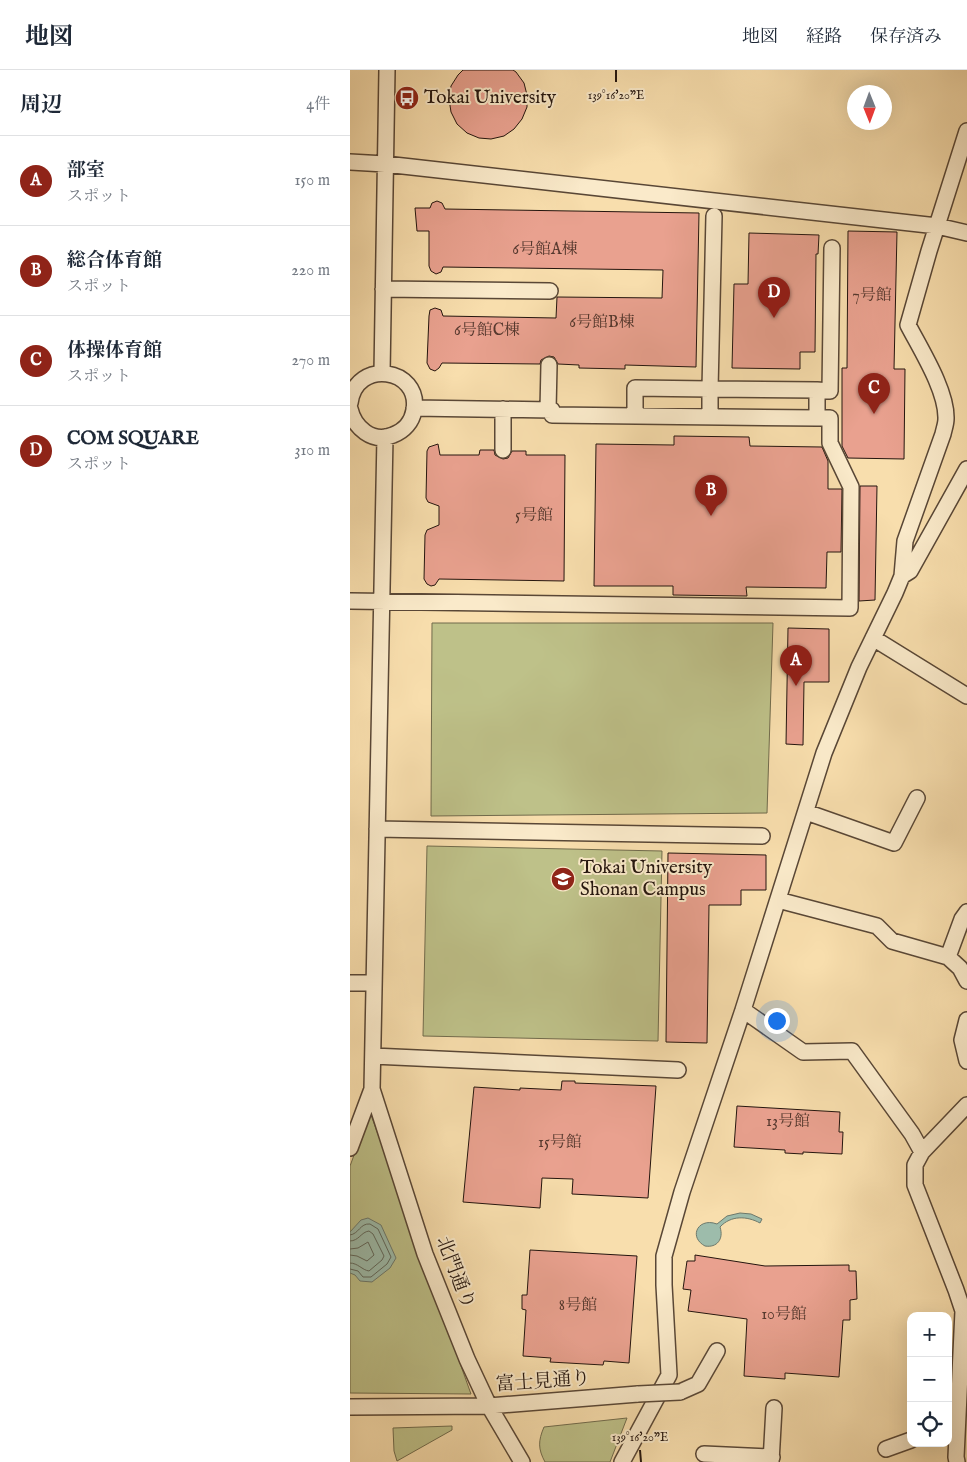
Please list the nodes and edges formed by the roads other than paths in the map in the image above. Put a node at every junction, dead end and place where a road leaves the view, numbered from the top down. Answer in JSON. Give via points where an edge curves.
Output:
{"nodes":[{"id":1,"x":387,"y":70,"type":"edge"},
{"id":2,"x":967,"y":131,"type":"edge"},
{"id":3,"x":350,"y":162,"type":"edge"},
{"id":4,"x":385,"y":164,"type":"junction"},
{"id":5,"x":714,"y":216,"type":"dead end"},
{"id":6,"x":937,"y":226,"type":"junction"},
{"id":7,"x":967,"y":233,"type":"edge"},
{"id":8,"x":832,"y":248,"type":"dead end"},
{"id":9,"x":383,"y":289,"type":"junction"},
{"id":10,"x":550,"y":291,"type":"dead end"},
{"id":11,"x":549,"y":364,"type":"dead end"},
{"id":12,"x":382,"y":373,"type":"junction"},
{"id":13,"x":710,"y":389,"type":"junction"},
{"id":14,"x":817,"y":390,"type":"junction"},
{"id":15,"x":350,"y":403,"type":"edge"},
{"id":16,"x":414,"y":408,"type":"junction"},
{"id":17,"x":350,"y":409,"type":"edge"},
{"id":18,"x":502,"y":409,"type":"junction"},
{"id":19,"x":548,"y":410,"type":"junction"},
{"id":20,"x":635,"y":416,"type":"junction"},
{"id":21,"x":710,"y":416,"type":"junction"},
{"id":22,"x":816,"y":418,"type":"junction"},
{"id":23,"x":385,"y":437,"type":"junction"},
{"id":24,"x":503,"y":450,"type":"dead end"},
{"id":25,"x":967,"y":469,"type":"edge"},
{"id":26,"x":902,"y":576,"type":"junction"},
{"id":27,"x":350,"y":601,"type":"edge"},
{"id":28,"x":381,"y":601,"type":"junction"},
{"id":29,"x":873,"y":638,"type":"junction"},
{"id":30,"x":967,"y":696,"type":"edge"},
{"id":31,"x":917,"y":798,"type":"dead end"},
{"id":32,"x":806,"y":812,"type":"junction"},
{"id":33,"x":377,"y":829,"type":"junction"},
{"id":34,"x":762,"y":836,"type":"dead end"},
{"id":35,"x":778,"y":900,"type":"junction"},
{"id":36,"x":967,"y":912,"type":"edge"},
{"id":37,"x":948,"y":958,"type":"junction"},
{"id":38,"x":967,"y":981,"type":"edge"},
{"id":39,"x":350,"y":983,"type":"edge"},
{"id":40,"x":374,"y":983,"type":"junction"},
{"id":41,"x":743,"y":1010,"type":"junction"},
{"id":42,"x":967,"y":1020,"type":"edge"},
{"id":43,"x":373,"y":1056,"type":"junction"},
{"id":44,"x":967,"y":1061,"type":"edge"},
{"id":45,"x":678,"y":1070,"type":"dead end"},
{"id":46,"x":372,"y":1088,"type":"junction"},
{"id":47,"x":967,"y":1104,"type":"edge"},
{"id":48,"x":350,"y":1148,"type":"edge"},
{"id":49,"x":922,"y":1152,"type":"junction"},
{"id":50,"x":717,"y":1351,"type":"dead end"},
{"id":51,"x":489,"y":1406,"type":"junction"},
{"id":52,"x":350,"y":1407,"type":"edge"},
{"id":53,"x":774,"y":1408,"type":"dead end"},
{"id":54,"x":953,"y":1425,"type":"edge"},
{"id":55,"x":907,"y":1441,"type":"edge"},
{"id":56,"x":886,"y":1449,"type":"dead end"},
{"id":57,"x":704,"y":1454,"type":"dead end"},
{"id":58,"x":771,"y":1460,"type":"edge"},
{"id":59,"x":522,"y":1462,"type":"edge"},
{"id":60,"x":622,"y":1462,"type":"edge"},
{"id":61,"x":957,"y":1462,"type":"edge"}],
"edges":[{"from":1,"to":4,"type":"street"},
{"from":2,"to":6,"type":"street"},
{"from":3,"to":4,"type":"street"},
{"from":4,"to":6,"type":"street"},
{"from":4,"to":9,"type":"street"},
{"from":5,"to":13,"type":"street"},
{"from":6,"to":7,"type":"street"},
{"from":6,"to":26,"type":"street","via":[[908,325],[940,388],[946,419],[936,457],[905,541]]},
{"from":8,"to":14,"type":"street","via":[[830,391]]},
{"from":9,"to":10,"type":"street"},
{"from":9,"to":12,"type":"street"},
{"from":11,"to":19,"type":"street"},
{"from":12,"to":15,"type":"street","via":[[363,379],[356,386]]},
{"from":12,"to":16,"type":"street","via":[[392,374],[408,386]]},
{"from":13,"to":14,"type":"street"},
{"from":13,"to":20,"type":"street","via":[[635,388]]},
{"from":13,"to":21,"type":"street"},
{"from":14,"to":22,"type":"street"},
{"from":16,"to":18,"type":"street"},
{"from":16,"to":23,"type":"street","via":[[407,426],[399,433]]},
{"from":17,"to":23,"type":"street","via":[[358,427],[367,434]]},
{"from":18,"to":19,"type":"street"},
{"from":18,"to":24,"type":"street"},
{"from":19,"to":20,"type":"street","via":[[552,410],[552,415]]},
{"from":20,"to":21,"type":"street"},
{"from":21,"to":22,"type":"street"},
{"from":22,"to":28,"type":"street","via":[[830,418],[830,443],[851,487],[850,608]]},
{"from":23,"to":28,"type":"street"},
{"from":25,"to":26,"type":"street","via":[[910,571]]},
{"from":26,"to":29,"type":"street"},
{"from":27,"to":28,"type":"street"},
{"from":28,"to":33,"type":"street"},
{"from":29,"to":30,"type":"street"},
{"from":29,"to":32,"type":"street","via":[[824,753]]},
{"from":31,"to":32,"type":"street","via":[[894,843]]},
{"from":32,"to":35,"type":"street"},
{"from":33,"to":34,"type":"street"},
{"from":33,"to":40,"type":"street"},
{"from":35,"to":37,"type":"street","via":[[877,926],[892,942]]},
{"from":35,"to":41,"type":"street"},
{"from":36,"to":37,"type":"street"},
{"from":37,"to":38,"type":"street","via":[[960,968]]},
{"from":39,"to":40,"type":"street"},
{"from":40,"to":43,"type":"street"},
{"from":41,"to":49,"type":"street","via":[[803,1052],[852,1051]]},
{"from":41,"to":60,"type":"street","via":[[664,1256],[669,1375]]},
{"from":42,"to":44,"type":"street","via":[[962,1040]]},
{"from":43,"to":45,"type":"street"},
{"from":43,"to":46,"type":"street"},
{"from":46,"to":48,"type":"street"},
{"from":46,"to":51,"type":"street","name":"北門通り","via":[[425,1254]]},
{"from":47,"to":49,"type":"street"},
{"from":49,"to":54,"type":"street","via":[[915,1165],[915,1185],[963,1312]]},
{"from":50,"to":51,"type":"street","name":"富士見通り","bridge":true,"via":[[698,1384],[680,1392]]},
{"from":51,"to":52,"type":"street","name":"富士見通り"},
{"from":51,"to":59,"type":"street","name":"北門通り"},
{"from":53,"to":58,"type":"street"},
{"from":54,"to":61,"type":"street"},
{"from":55,"to":56,"type":"street"},
{"from":57,"to":58,"type":"street"}]}
